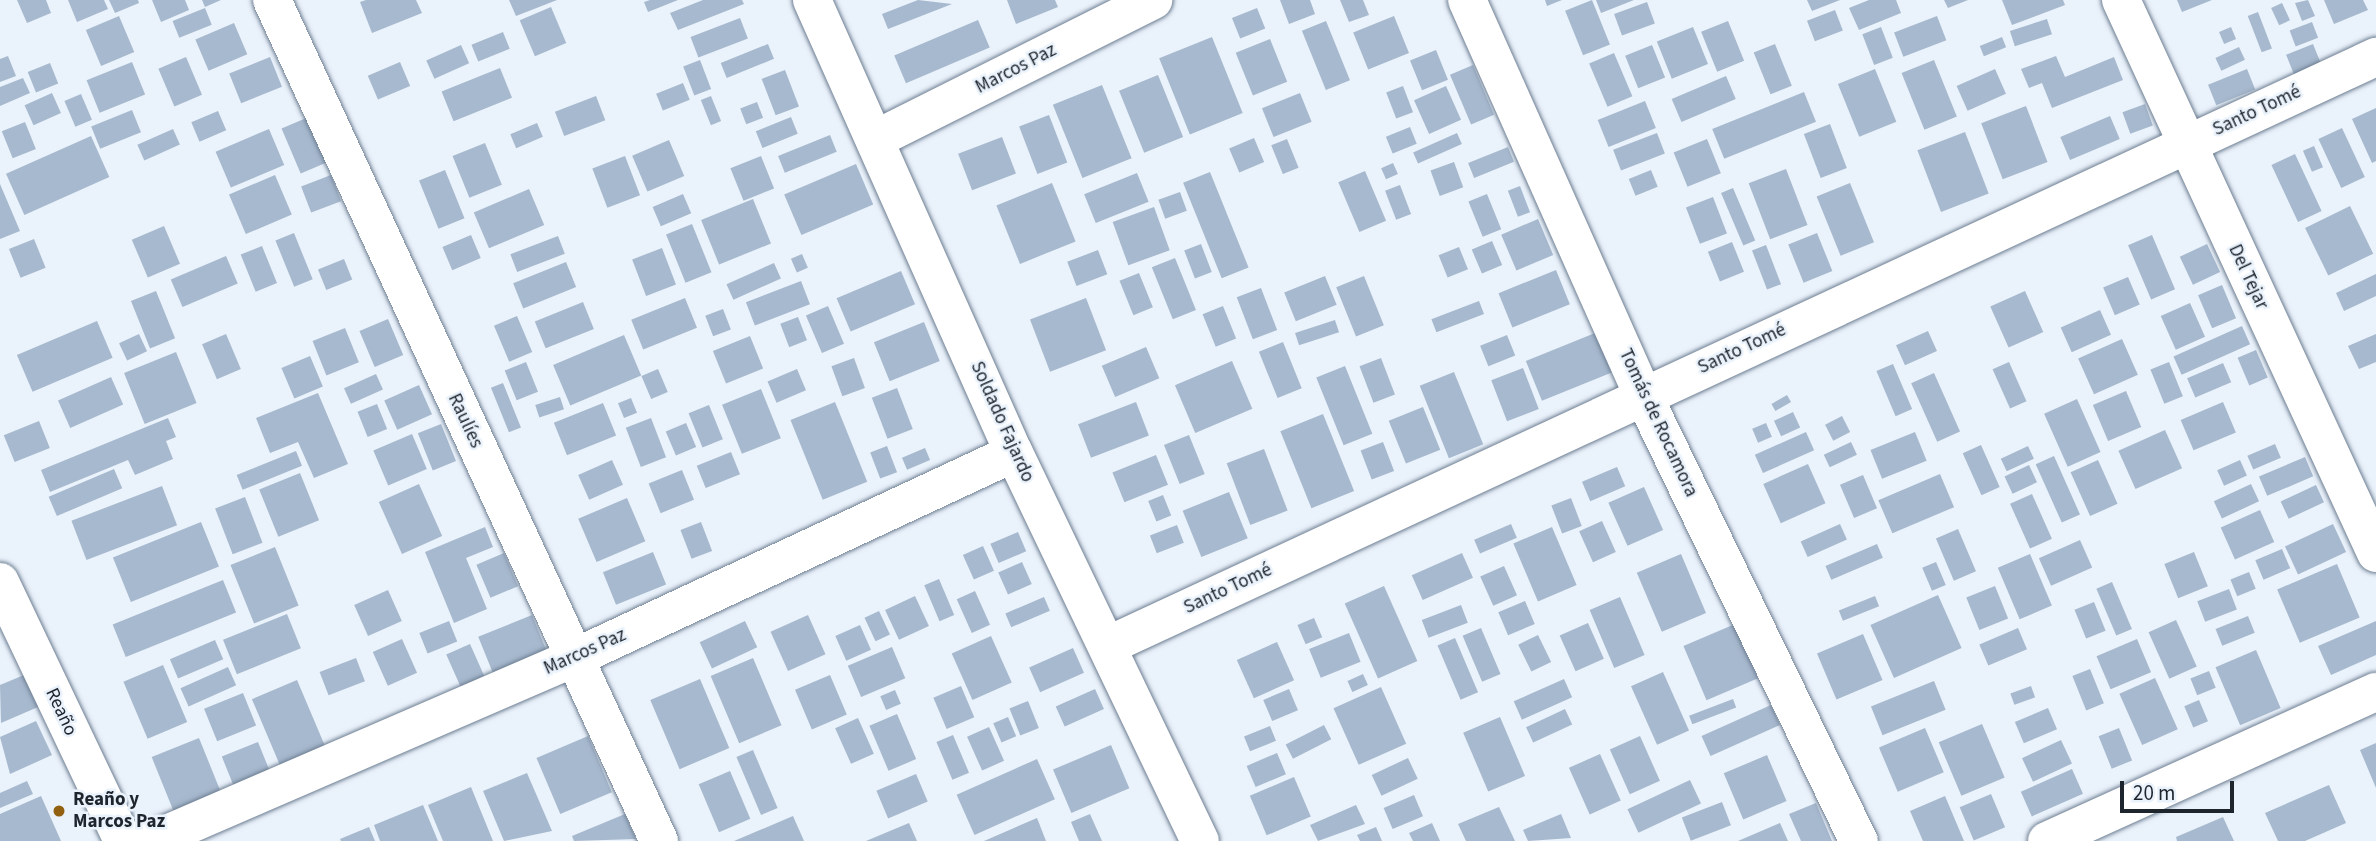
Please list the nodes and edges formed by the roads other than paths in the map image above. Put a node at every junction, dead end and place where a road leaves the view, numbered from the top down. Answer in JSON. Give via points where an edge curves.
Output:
{"nodes":[{"id":1,"x":272,"y":0,"type":"edge"},
{"id":2,"x":812,"y":0,"type":"edge"},
{"id":3,"x":1153,"y":0,"type":"edge"},
{"id":4,"x":1467,"y":0,"type":"edge"},
{"id":5,"x":2121,"y":0,"type":"edge"},
{"id":6,"x":2376,"y":57,"type":"edge"},
{"id":7,"x":878,"y":138,"type":"junction"},
{"id":8,"x":2186,"y":144,"type":"junction"},
{"id":9,"x":1643,"y":395,"type":"junction"},
{"id":10,"x":1014,"y":453,"type":"junction"},
{"id":11,"x":2376,"y":552,"type":"edge"},
{"id":12,"x":0,"y":582,"type":"edge"},
{"id":13,"x":1110,"y":645,"type":"junction"},
{"id":14,"x":574,"y":658,"type":"junction"},
{"id":15,"x":2376,"y":692,"type":"edge"},
{"id":16,"x":123,"y":841,"type":"edge"},
{"id":17,"x":151,"y":841,"type":"edge"},
{"id":18,"x":659,"y":841,"type":"edge"},
{"id":19,"x":1200,"y":841,"type":"edge"},
{"id":20,"x":1859,"y":841,"type":"edge"},
{"id":21,"x":2048,"y":841,"type":"edge"}],
"edges":[{"from":1,"to":14,"type":"street","name":"Raulíes"},
{"from":2,"to":7,"type":"street","name":"Soldado Fajardo"},
{"from":3,"to":7,"type":"street","name":"Marcos Paz"},
{"from":4,"to":9,"type":"street","name":"Tomás de Rocamora"},
{"from":5,"to":8,"type":"street","name":"Del Tejar"},
{"from":6,"to":8,"type":"street","name":"Santo Tomé"},
{"from":7,"to":10,"type":"street","name":"Soldado Fajardo"},
{"from":8,"to":9,"type":"street","name":"Santo Tomé"},
{"from":8,"to":11,"type":"street","name":"Del Tejar"},
{"from":9,"to":13,"type":"street","name":"Santo Tomé"},
{"from":9,"to":20,"type":"street","name":"Tomás de Rocamora"},
{"from":10,"to":13,"type":"street","name":"Soldado Fajardo"},
{"from":10,"to":14,"type":"street","name":"Marcos Paz"},
{"from":12,"to":16,"type":"street","name":"Reaño"},
{"from":13,"to":19,"type":"street","name":"Soldado Fajardo"},
{"from":14,"to":17,"type":"street","name":"Marcos Paz"},
{"from":14,"to":18,"type":"street","name":"Raulíes"},
{"from":15,"to":21,"type":"street"}]}
